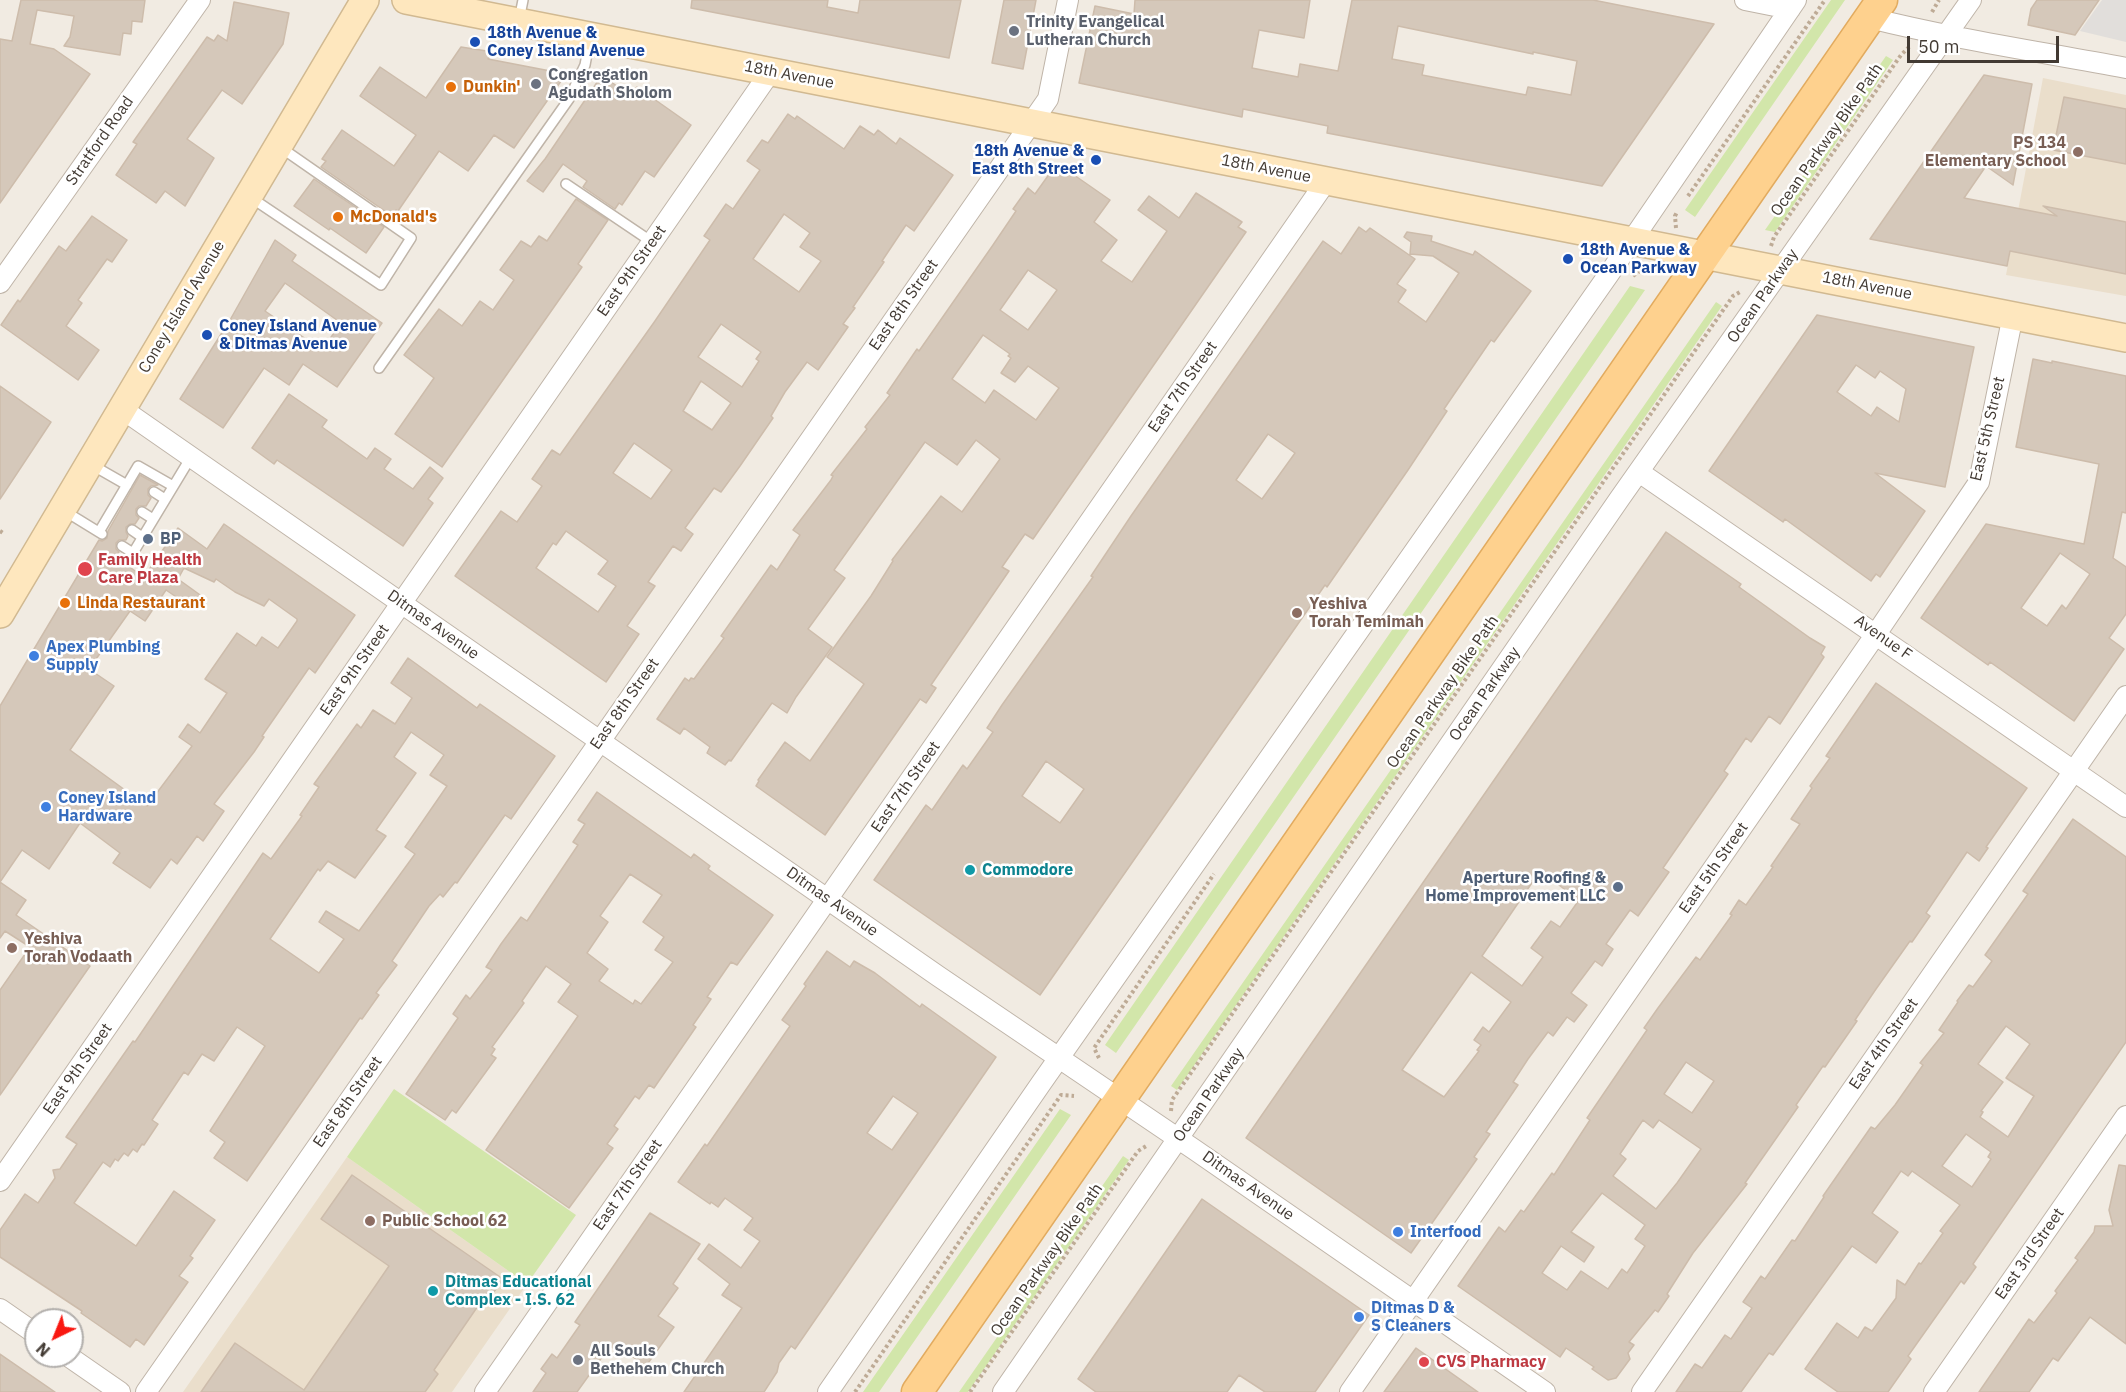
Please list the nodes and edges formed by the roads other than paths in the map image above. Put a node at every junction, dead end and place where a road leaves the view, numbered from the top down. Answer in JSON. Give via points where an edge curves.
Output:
{"nodes":[{"id":1,"x":200,"y":0,"type":"edge"},
{"id":2,"x":366,"y":0,"type":"edge"},
{"id":3,"x":406,"y":0,"type":"edge"},
{"id":4,"x":1068,"y":0,"type":"edge"},
{"id":5,"x":1745,"y":0,"type":"edge"},
{"id":6,"x":1971,"y":0,"type":"edge"},
{"id":7,"x":1793,"y":4,"type":"edge"},
{"id":8,"x":462,"y":5,"type":"edge"},
{"id":9,"x":1876,"y":9,"type":"edge"},
{"id":10,"x":521,"y":11,"type":"edge"},
{"id":11,"x":1947,"y":35,"type":"junction"},
{"id":12,"x":590,"y":36,"type":"junction"},
{"id":13,"x":2126,"y":68,"type":"edge"},
{"id":14,"x":771,"y":71,"type":"junction"},
{"id":15,"x":1031,"y":124,"type":"junction"},
{"id":16,"x":278,"y":146,"type":"junction"},
{"id":17,"x":1327,"y":180,"type":"junction"},
{"id":18,"x":566,"y":184,"type":"dead end"},
{"id":19,"x":248,"y":196,"type":"junction"},
{"id":20,"x":1632,"y":240,"type":"junction"},
{"id":21,"x":652,"y":242,"type":"junction"},
{"id":22,"x":1707,"y":255,"type":"junction"},
{"id":23,"x":1776,"y":258,"type":"junction"},
{"id":24,"x":0,"y":283,"type":"edge"},
{"id":25,"x":2013,"y":315,"type":"junction"},
{"id":26,"x":2126,"y":338,"type":"edge"},
{"id":27,"x":379,"y":368,"type":"dead end"},
{"id":28,"x":122,"y":409,"type":"junction"},
{"id":29,"x":191,"y":457,"type":"junction"},
{"id":30,"x":89,"y":463,"type":"junction"},
{"id":31,"x":1639,"y":472,"type":"junction"},
{"id":32,"x":131,"y":481,"type":"junction"},
{"id":33,"x":173,"y":486,"type":"junction"},
{"id":34,"x":154,"y":492,"type":"dead end"},
{"id":35,"x":165,"y":499,"type":"junction"},
{"id":36,"x":61,"y":509,"type":"junction"},
{"id":37,"x":142,"y":512,"type":"dead end"},
{"id":38,"x":153,"y":519,"type":"junction"},
{"id":39,"x":132,"y":530,"type":"dead end"},
{"id":40,"x":142,"y":537,"type":"junction"},
{"id":41,"x":122,"y":546,"type":"dead end"},
{"id":42,"x":3,"y":602,"type":"edge"},
{"id":43,"x":402,"y":603,"type":"junction"},
{"id":44,"x":1876,"y":634,"type":"junction"},
{"id":45,"x":2126,"y":696,"type":"edge"},
{"id":46,"x":599,"y":741,"type":"junction"},
{"id":47,"x":2074,"y":771,"type":"junction"},
{"id":48,"x":2126,"y":807,"type":"edge"},
{"id":49,"x":828,"y":899,"type":"junction"},
{"id":50,"x":1059,"y":1059,"type":"junction"},
{"id":51,"x":1120,"y":1099,"type":"junction"},
{"id":52,"x":2126,"y":1116,"type":"edge"},
{"id":53,"x":1179,"y":1139,"type":"junction"},
{"id":54,"x":0,"y":1181,"type":"edge"},
{"id":55,"x":1413,"y":1300,"type":"junction"},
{"id":56,"x":0,"y":1308,"type":"edge"},
{"id":57,"x":24,"y":1325,"type":"edge"},
{"id":58,"x":84,"y":1367,"type":"edge"},
{"id":59,"x":120,"y":1392,"type":"edge"},
{"id":60,"x":146,"y":1392,"type":"edge"},
{"id":61,"x":485,"y":1392,"type":"edge"},
{"id":62,"x":828,"y":1392,"type":"edge"},
{"id":63,"x":916,"y":1392,"type":"edge"},
{"id":64,"x":1003,"y":1392,"type":"edge"},
{"id":65,"x":1350,"y":1392,"type":"edge"},
{"id":66,"x":1545,"y":1392,"type":"edge"},
{"id":67,"x":1642,"y":1392,"type":"edge"},
{"id":68,"x":1934,"y":1392,"type":"edge"}],
"edges":[{"from":1,"to":24,"type":"street","name":"Stratford Road"},
{"from":2,"to":16,"type":"street","name":"Coney Island Avenue"},
{"from":3,"to":8,"type":"street","name":"18th Avenue"},
{"from":4,"to":15,"type":"street","name":"East 8th Street","via":[[1048,99]]},
{"from":5,"to":7,"type":"street"},
{"from":6,"to":11,"type":"street","name":"Ocean Parkway"},
{"from":7,"to":20,"type":"street"},
{"from":8,"to":10,"type":"street","name":"18th Avenue"},
{"from":9,"to":11,"type":"street","via":[[1922,31]]},
{"from":9,"to":22,"type":"main road"},
{"from":10,"to":12,"type":"street","name":"18th Avenue"},
{"from":11,"to":13,"type":"street"},
{"from":11,"to":23,"type":"street","name":"Ocean Parkway"},
{"from":12,"to":14,"type":"street","name":"18th Avenue"},
{"from":12,"to":27,"type":"lane","via":[[585,65],[568,99]]},
{"from":14,"to":15,"type":"street","name":"18th Avenue"},
{"from":14,"to":21,"type":"street","name":"East 9th Street"},
{"from":15,"to":17,"type":"street","name":"18th Avenue"},
{"from":15,"to":46,"type":"street","name":"East 8th Street"},
{"from":16,"to":19,"type":"street","name":"Coney Island Avenue"},
{"from":16,"to":19,"type":"lane","via":[[411,238],[381,285]]},
{"from":17,"to":20,"type":"street","name":"18th Avenue"},
{"from":17,"to":49,"type":"street","name":"East 7th Street"},
{"from":18,"to":21,"type":"lane"},
{"from":19,"to":28,"type":"street","name":"Coney Island Avenue"},
{"from":20,"to":22,"type":"street","name":"18th Avenue"},
{"from":20,"to":50,"type":"street"},
{"from":21,"to":43,"type":"street","name":"East 9th Street"},
{"from":22,"to":23,"type":"street","name":"18th Avenue"},
{"from":22,"to":51,"type":"main road"},
{"from":23,"to":25,"type":"street","name":"18th Avenue"},
{"from":23,"to":31,"type":"street","name":"Ocean Parkway"},
{"from":25,"to":26,"type":"street","name":"18th Avenue"},
{"from":25,"to":44,"type":"street","name":"East 5th Street","via":[[1979,482]]},
{"from":28,"to":29,"type":"street","name":"Ditmas Avenue"},
{"from":28,"to":30,"type":"street","name":"Coney Island Avenue"},
{"from":29,"to":33,"type":"lane"},
{"from":29,"to":43,"type":"street","name":"Ditmas Avenue"},
{"from":30,"to":32,"type":"lane"},
{"from":30,"to":36,"type":"street","name":"Coney Island Avenue"},
{"from":31,"to":44,"type":"street","name":"Avenue F"},
{"from":31,"to":53,"type":"street","name":"Ocean Parkway"},
{"from":32,"to":33,"type":"lane","via":[[138,466]]},
{"from":32,"to":36,"type":"lane","via":[[100,533]]},
{"from":33,"to":35,"type":"lane"},
{"from":34,"to":35,"type":"lane"},
{"from":35,"to":38,"type":"lane"},
{"from":36,"to":42,"type":"street","name":"Coney Island Avenue"},
{"from":37,"to":38,"type":"lane"},
{"from":38,"to":40,"type":"lane"},
{"from":39,"to":40,"type":"lane"},
{"from":40,"to":41,"type":"lane","via":[[133,553]]},
{"from":43,"to":46,"type":"street","name":"Ditmas Avenue"},
{"from":43,"to":54,"type":"street","name":"East 9th Street"},
{"from":44,"to":47,"type":"street","name":"Avenue F"},
{"from":44,"to":55,"type":"street","name":"East 5th Street"},
{"from":45,"to":47,"type":"street","name":"East 4th Street"},
{"from":46,"to":49,"type":"street","name":"Ditmas Avenue"},
{"from":46,"to":60,"type":"street","name":"East 8th Street"},
{"from":47,"to":48,"type":"street","name":"Avenue F"},
{"from":47,"to":67,"type":"street","name":"East 4th Street"},
{"from":49,"to":50,"type":"street","name":"Ditmas Avenue"},
{"from":49,"to":61,"type":"street","name":"East 7th Street"},
{"from":50,"to":51,"type":"street","name":"Ditmas Avenue"},
{"from":50,"to":62,"type":"street"},
{"from":51,"to":53,"type":"street","name":"Ditmas Avenue"},
{"from":51,"to":63,"type":"main road"},
{"from":52,"to":68,"type":"street","name":"East 3rd Street"},
{"from":53,"to":55,"type":"street","name":"Ditmas Avenue"},
{"from":53,"to":64,"type":"street","name":"Ocean Parkway"},
{"from":55,"to":65,"type":"street","name":"East 5th Street"},
{"from":55,"to":66,"type":"street","name":"Ditmas Avenue"},
{"from":56,"to":57,"type":"street"},
{"from":58,"to":59,"type":"street"}]}
